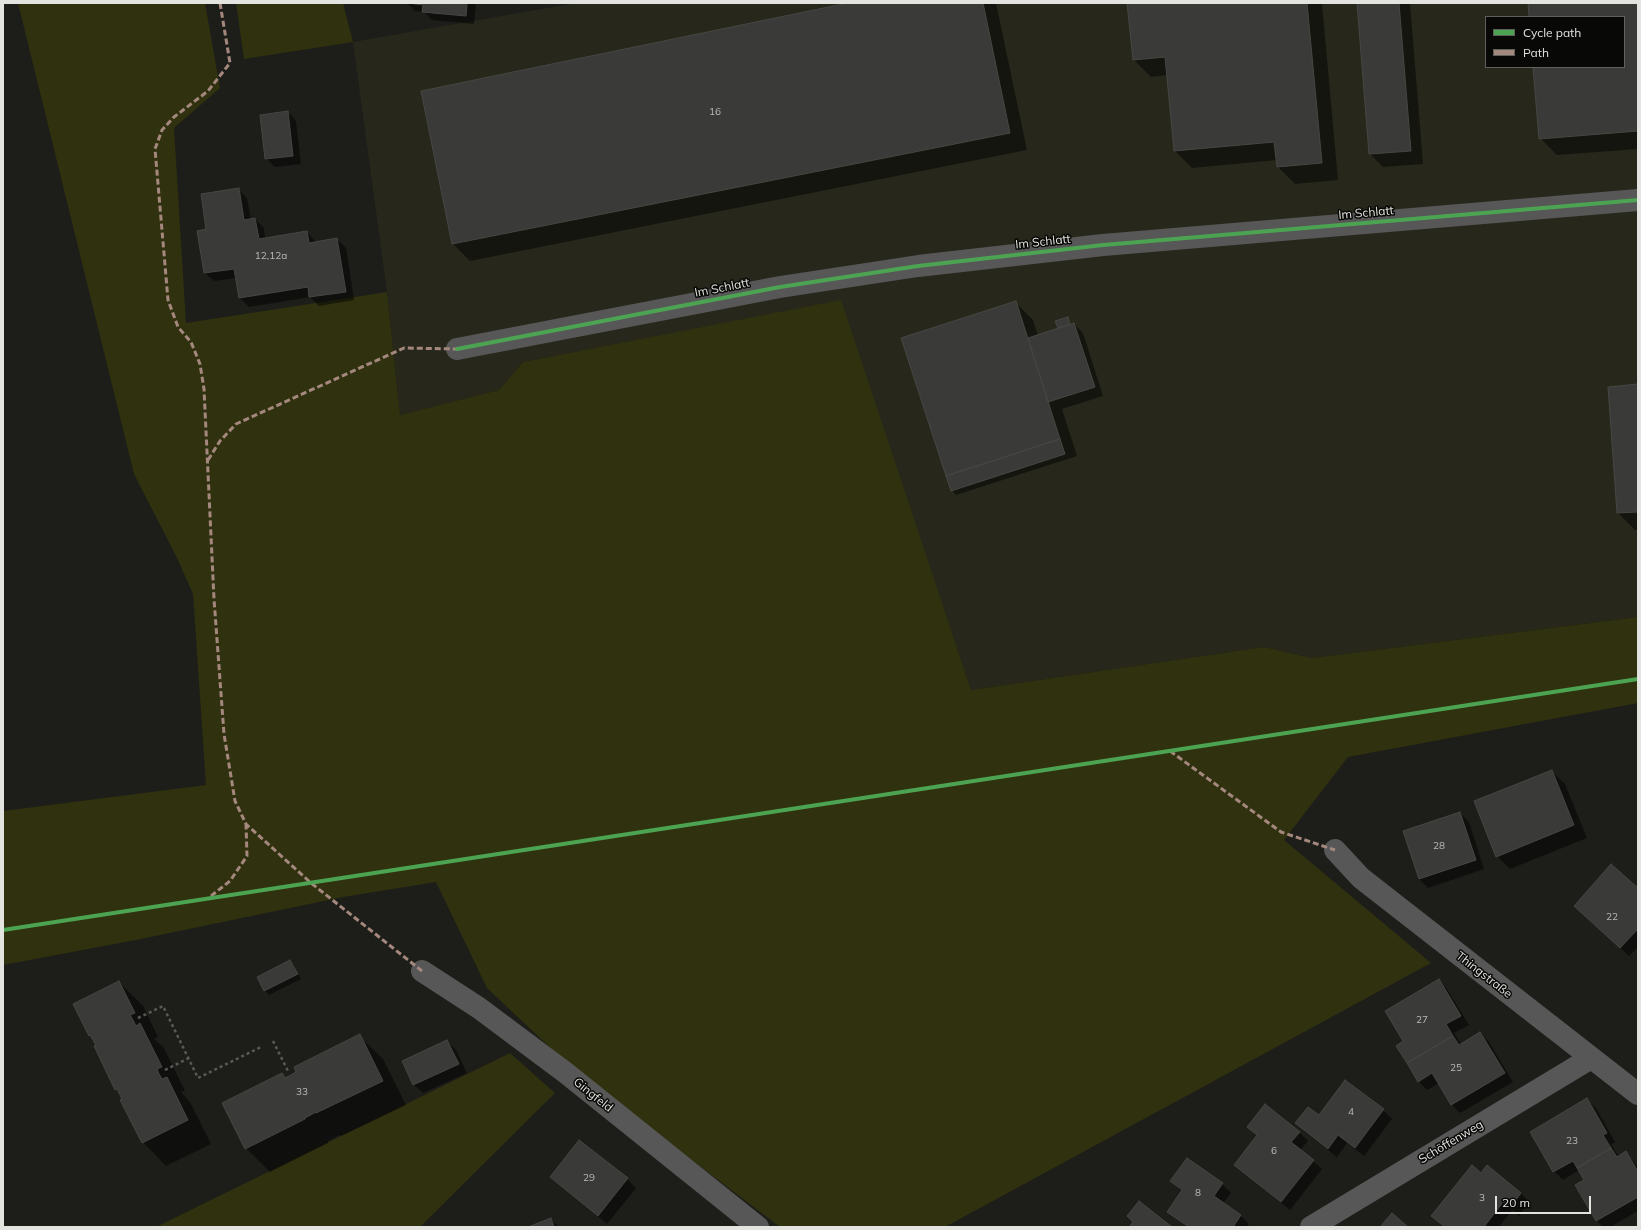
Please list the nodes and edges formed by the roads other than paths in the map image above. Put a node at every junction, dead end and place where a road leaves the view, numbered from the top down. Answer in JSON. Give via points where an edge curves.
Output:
{"nodes":[{"id":1,"x":1638,"y":200,"type":"edge"},
{"id":2,"x":457,"y":349,"type":"dead end"},
{"id":3,"x":1335,"y":850,"type":"dead end"},
{"id":4,"x":422,"y":972,"type":"dead end"},
{"id":5,"x":1591,"y":1058,"type":"junction"},
{"id":6,"x":1638,"y":1094,"type":"edge"},
{"id":7,"x":758,"y":1227,"type":"edge"},
{"id":8,"x":1312,"y":1227,"type":"edge"}],
"edges":[{"from":1,"to":2,"type":"street","name":"Im Schlatt","via":[[1103,246],[918,266],[780,286]]},
{"from":3,"to":5,"type":"street","name":"Thingstraße","via":[[1361,878]]},
{"from":4,"to":7,"type":"street","name":"Gingfeld","via":[[479,1008],[566,1073]]},
{"from":5,"to":6,"type":"street","name":"Thingstraße"},
{"from":5,"to":8,"type":"street","name":"Schöffenweg"}]}
